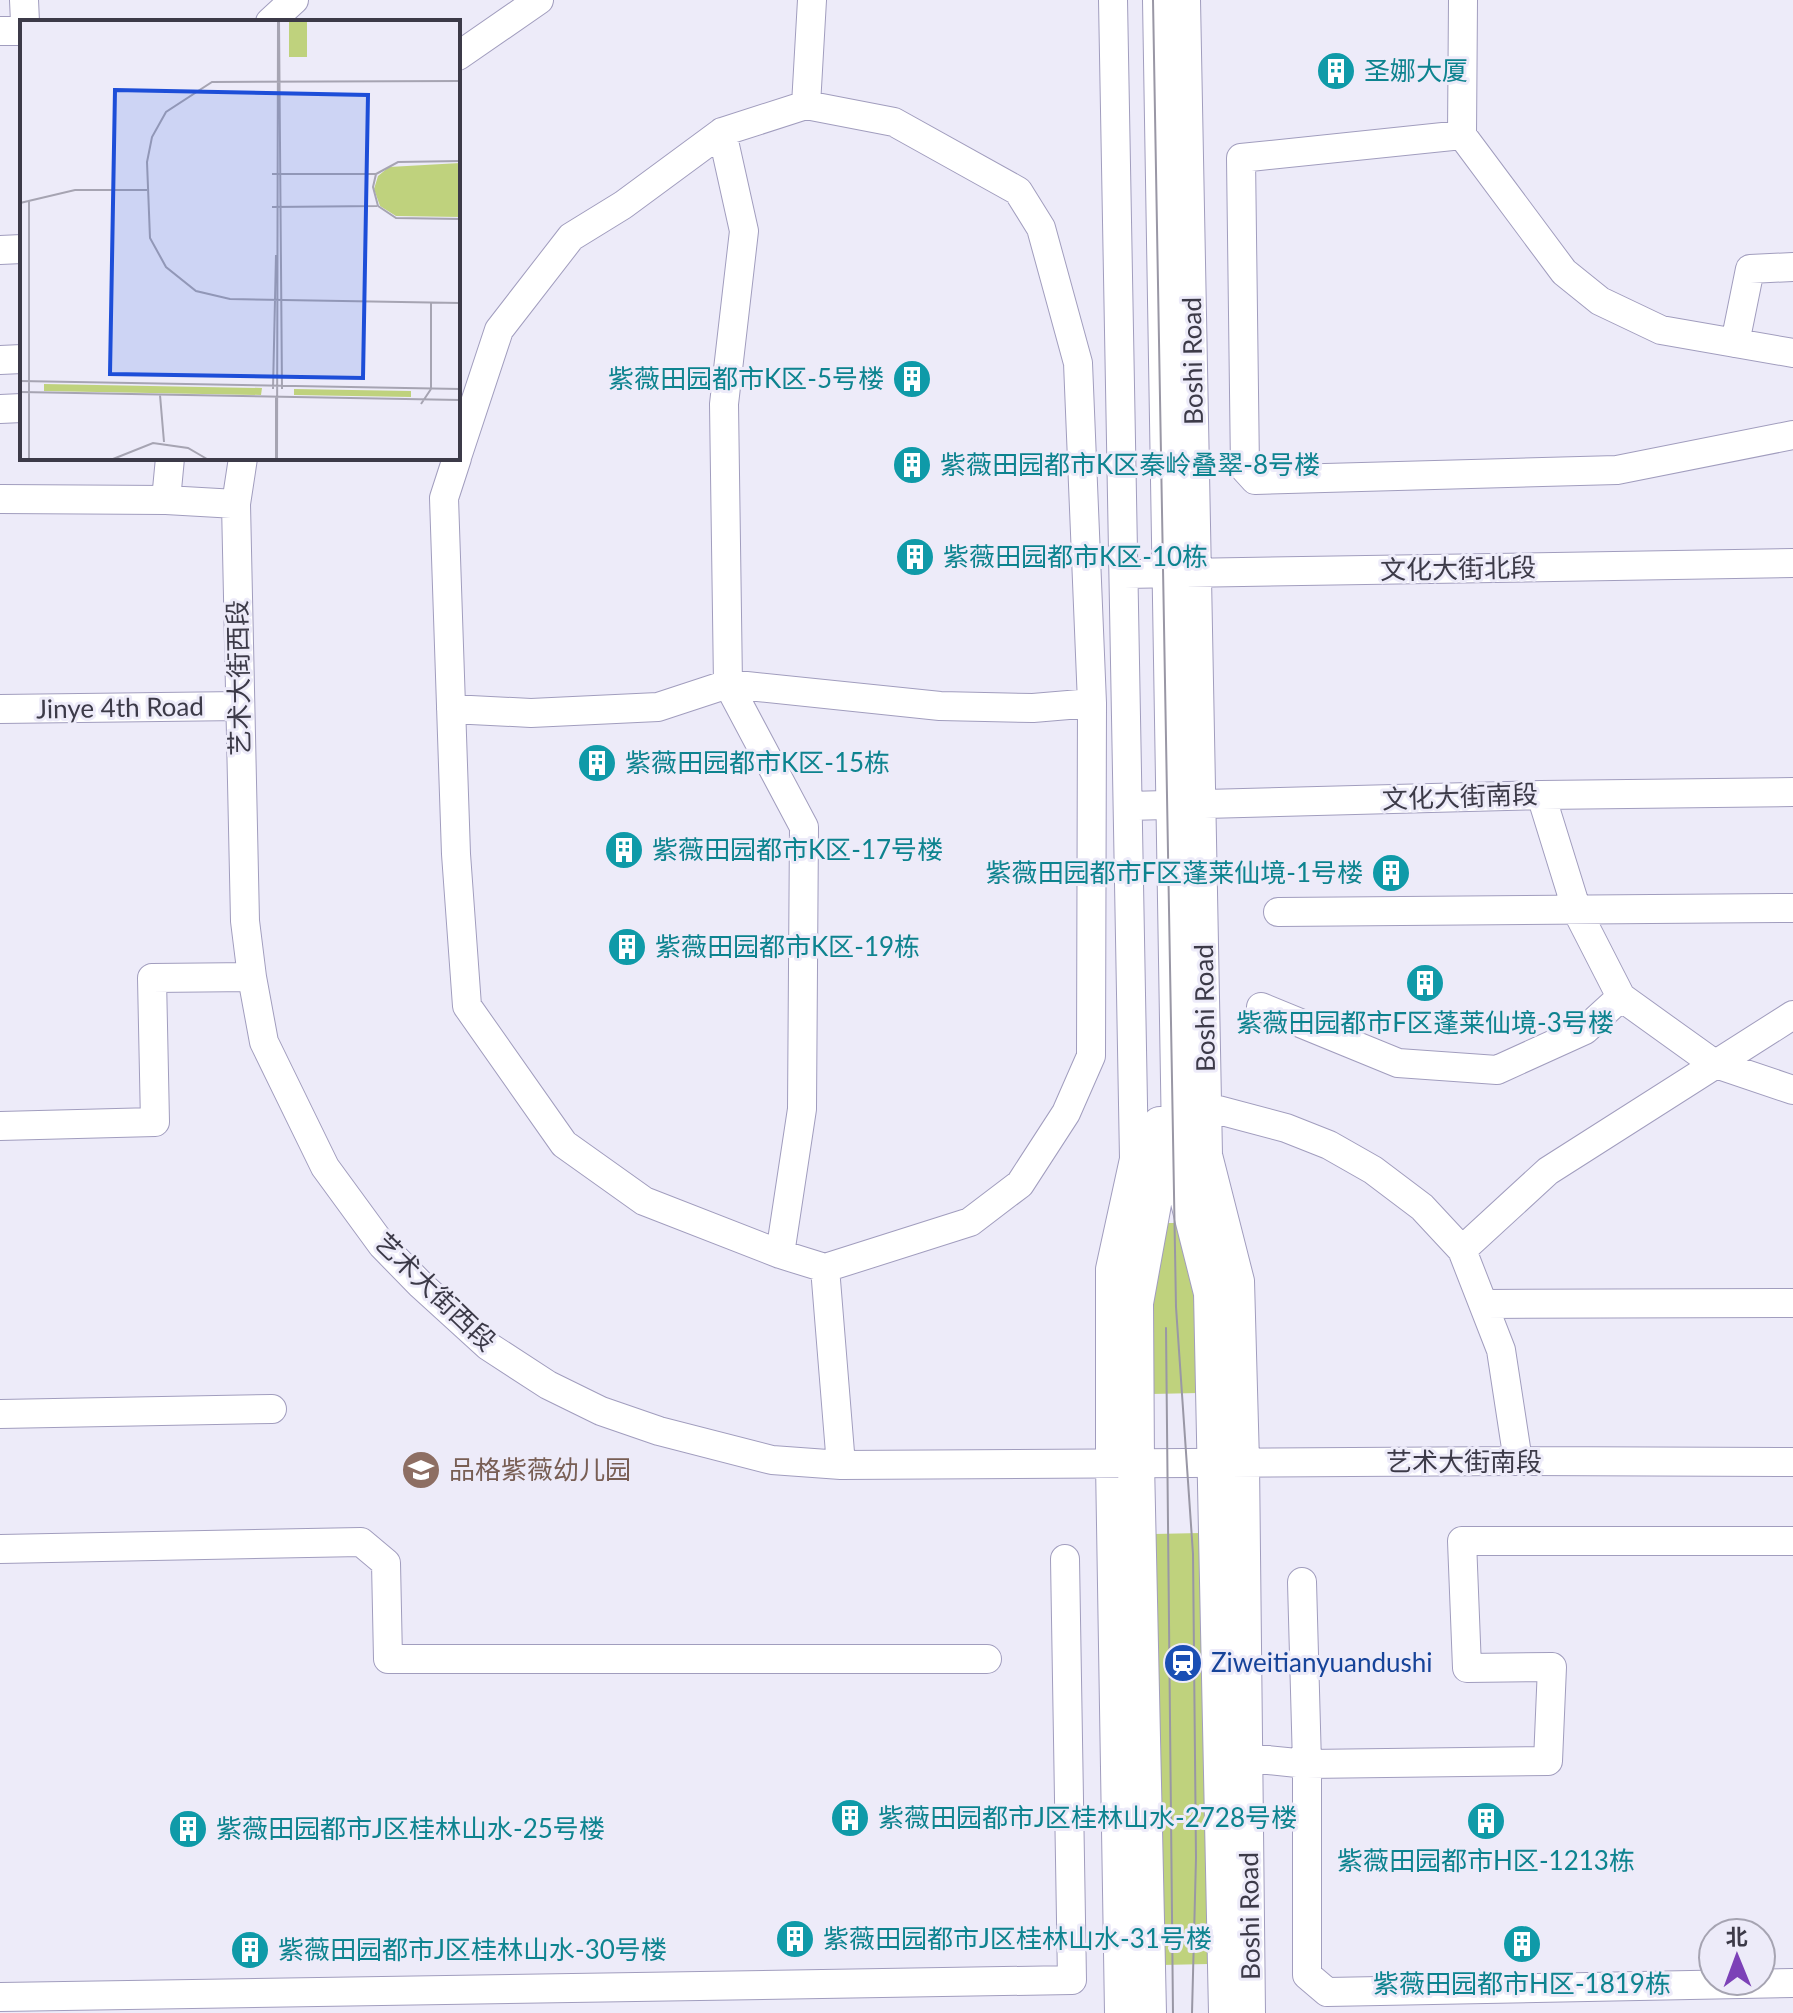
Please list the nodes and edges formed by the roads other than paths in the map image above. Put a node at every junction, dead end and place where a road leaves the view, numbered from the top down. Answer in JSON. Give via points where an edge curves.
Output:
{"nodes":[{"id":1,"x":24,"y":0,"type":"edge"},
{"id":2,"x":294,"y":0,"type":"edge"},
{"id":3,"x":539,"y":0,"type":"edge"},
{"id":4,"x":812,"y":0,"type":"edge"},
{"id":5,"x":1113,"y":0,"type":"edge"},
{"id":6,"x":1139,"y":0,"type":"edge"},
{"id":7,"x":1161,"y":0,"type":"edge"},
{"id":8,"x":1186,"y":0,"type":"edge"},
{"id":9,"x":1463,"y":0,"type":"edge"},
{"id":10,"x":25,"y":20,"type":"edge"},
{"id":11,"x":272,"y":20,"type":"edge"},
{"id":12,"x":460,"y":55,"type":"edge"},
{"id":13,"x":806,"y":105,"type":"junction"},
{"id":14,"x":722,"y":132,"type":"junction"},
{"id":15,"x":1462,"y":135,"type":"junction"},
{"id":16,"x":20,"y":249,"type":"edge"},
{"id":17,"x":0,"y":250,"type":"edge"},
{"id":18,"x":1793,"y":267,"type":"edge"},
{"id":19,"x":1735,"y":343,"type":"junction"},
{"id":20,"x":1793,"y":353,"type":"edge"},
{"id":21,"x":20,"y":359,"type":"edge"},
{"id":22,"x":0,"y":360,"type":"edge"},
{"id":23,"x":20,"y":408,"type":"edge"},
{"id":24,"x":0,"y":409,"type":"edge"},
{"id":25,"x":1793,"y":435,"type":"edge"},
{"id":26,"x":460,"y":447,"type":"edge"},
{"id":27,"x":170,"y":460,"type":"edge"},
{"id":28,"x":243,"y":460,"type":"edge"},
{"id":29,"x":456,"y":460,"type":"edge"},
{"id":30,"x":0,"y":499,"type":"edge"},
{"id":31,"x":166,"y":500,"type":"junction"},
{"id":32,"x":236,"y":504,"type":"junction"},
{"id":33,"x":1793,"y":563,"type":"edge"},
{"id":34,"x":1160,"y":574,"type":"junction"},
{"id":35,"x":728,"y":684,"type":"junction"},
{"id":36,"x":1092,"y":703,"type":"junction"},
{"id":37,"x":240,"y":706,"type":"junction"},
{"id":38,"x":0,"y":709,"type":"edge"},
{"id":39,"x":451,"y":709,"type":"junction"},
{"id":40,"x":1793,"y":792,"type":"edge"},
{"id":41,"x":1541,"y":795,"type":"junction"},
{"id":42,"x":1164,"y":805,"type":"junction"},
{"id":43,"x":1793,"y":908,"type":"edge"},
{"id":44,"x":1577,"y":911,"type":"junction"},
{"id":45,"x":1278,"y":912,"type":"dead end"},
{"id":46,"x":252,"y":977,"type":"junction"},
{"id":47,"x":1621,"y":997,"type":"junction"},
{"id":48,"x":1261,"y":1007,"type":"dead end"},
{"id":49,"x":1793,"y":1015,"type":"edge"},
{"id":50,"x":1713,"y":1063,"type":"junction"},
{"id":51,"x":1793,"y":1090,"type":"edge"},
{"id":52,"x":1207,"y":1107,"type":"junction"},
{"id":53,"x":0,"y":1126,"type":"edge"},
{"id":54,"x":1462,"y":1250,"type":"junction"},
{"id":55,"x":780,"y":1254,"type":"junction"},
{"id":56,"x":825,"y":1268,"type":"junction"},
{"id":57,"x":1793,"y":1303,"type":"edge"},
{"id":58,"x":1485,"y":1304,"type":"junction"},
{"id":59,"x":272,"y":1409,"type":"dead end"},
{"id":60,"x":0,"y":1414,"type":"edge"},
{"id":61,"x":1518,"y":1461,"type":"junction"},
{"id":62,"x":1230,"y":1462,"type":"junction"},
{"id":63,"x":1793,"y":1462,"type":"edge"},
{"id":64,"x":1123,"y":1463,"type":"junction"},
{"id":65,"x":841,"y":1465,"type":"junction"},
{"id":66,"x":1793,"y":1541,"type":"edge"},
{"id":67,"x":0,"y":1549,"type":"edge"},
{"id":68,"x":1065,"y":1559,"type":"dead end"},
{"id":69,"x":1302,"y":1582,"type":"dead end"},
{"id":70,"x":987,"y":1659,"type":"dead end"},
{"id":71,"x":1248,"y":1758,"type":"junction"},
{"id":72,"x":1307,"y":1764,"type":"junction"},
{"id":73,"x":1793,"y":1983,"type":"edge"},
{"id":74,"x":0,"y":1997,"type":"edge"},
{"id":75,"x":1119,"y":2013,"type":"edge"},
{"id":76,"x":1148,"y":2013,"type":"edge"},
{"id":77,"x":1227,"y":2013,"type":"edge"},
{"id":78,"x":1251,"y":2013,"type":"edge"}],
"edges":[{"from":1,"to":10,"type":"street"},
{"from":2,"to":11,"type":"street"},
{"from":3,"to":12,"type":"street"},
{"from":4,"to":13,"type":"street"},
{"from":5,"to":34,"type":"street","name":"Boshi Road"},
{"from":6,"to":34,"type":"main road","name":"Boshi Road"},
{"from":7,"to":34,"type":"main road","name":"Boshi Road"},
{"from":8,"to":34,"type":"street","name":"Boshi Road"},
{"from":9,"to":15,"type":"street"},
{"from":13,"to":14,"type":"street"},
{"from":13,"to":36,"type":"street","via":[[894,122],[1018,191],[1041,228],[1078,363]]},
{"from":14,"to":26,"type":"street","via":[[571,237],[499,330]]},
{"from":14,"to":35,"type":"street","via":[[744,231],[724,404]]},
{"from":15,"to":19,"type":"street","via":[[1564,272],[1600,301],[1661,330]]},
{"from":15,"to":25,"type":"street","via":[[1241,158],[1245,469],[1255,480],[1617,470]]},
{"from":16,"to":17,"type":"street"},
{"from":18,"to":19,"type":"street","via":[[1750,269]]},
{"from":19,"to":20,"type":"street"},
{"from":21,"to":22,"type":"street"},
{"from":23,"to":24,"type":"street"},
{"from":27,"to":31,"type":"street"},
{"from":28,"to":32,"type":"street","name":"艺术大街西段"},
{"from":29,"to":39,"type":"street","via":[[444,498]]},
{"from":30,"to":31,"type":"street"},
{"from":31,"to":32,"type":"street"},
{"from":32,"to":37,"type":"street","name":"艺术大街西段"},
{"from":33,"to":34,"type":"street","name":"文化大街北段"},
{"from":34,"to":42,"type":"main road","name":"Boshi Road"},
{"from":34,"to":42,"type":"street","name":"Boshi Road"},
{"from":35,"to":36,"type":"street","via":[[940,706]]},
{"from":35,"to":39,"type":"street","via":[[658,707],[531,713]]},
{"from":35,"to":55,"type":"street","via":[[804,827],[802,1109]]},
{"from":36,"to":56,"type":"street","via":[[1091,1056],[1066,1113],[1020,1184],[970,1222]]},
{"from":37,"to":38,"type":"street","name":"Jinye 4th Road"},
{"from":37,"to":46,"type":"street","name":"艺术大街西段","via":[[245,921]]},
{"from":39,"to":55,"type":"street","via":[[467,1006],[564,1144],[644,1201]]},
{"from":40,"to":41,"type":"street","name":"文化大街南段"},
{"from":41,"to":42,"type":"street","name":"文化大街南段"},
{"from":41,"to":44,"type":"street"},
{"from":42,"to":52,"type":"street","name":"Boshi Road"},
{"from":42,"to":62,"type":"main road","name":"Boshi Road","via":[[1184,1182],[1212,1293]]},
{"from":42,"to":64,"type":"main road","name":"Boshi Road","via":[[1158,1176],[1135,1303]]},
{"from":43,"to":44,"type":"street"},
{"from":44,"to":45,"type":"street"},
{"from":44,"to":47,"type":"street"},
{"from":46,"to":53,"type":"street","via":[[152,978],[155,1122]]},
{"from":46,"to":65,"type":"street","name":"艺术大街西段","via":[[264,1042],[325,1167],[382,1245],[488,1346],[548,1385],[659,1431],[772,1460]]},
{"from":47,"to":48,"type":"street","via":[[1585,1030],[1497,1070],[1398,1063]]},
{"from":47,"to":50,"type":"street"},
{"from":49,"to":50,"type":"street"},
{"from":50,"to":51,"type":"street"},
{"from":50,"to":54,"type":"street","via":[[1548,1171]]},
{"from":52,"to":54,"type":"street","via":[[1286,1128],[1373,1170],[1422,1207]]},
{"from":52,"to":62,"type":"street","name":"Boshi Road","via":[[1208,1155],[1240,1281]]},
{"from":54,"to":58,"type":"street"},
{"from":55,"to":56,"type":"street"},
{"from":56,"to":65,"type":"street"},
{"from":57,"to":58,"type":"street"},
{"from":58,"to":61,"type":"street","via":[[1501,1350]]},
{"from":59,"to":60,"type":"street"},
{"from":61,"to":62,"type":"street","name":"艺术大街南段"},
{"from":61,"to":63,"type":"street","name":"艺术大街南段"},
{"from":62,"to":64,"type":"street","name":"艺术大街南段"},
{"from":62,"to":71,"type":"street","name":"Boshi Road"},
{"from":62,"to":77,"type":"main road","name":"Boshi Road"},
{"from":64,"to":65,"type":"street","name":"艺术大街西段"},
{"from":64,"to":75,"type":"street","name":"Boshi Road"},
{"from":64,"to":76,"type":"main road","name":"Boshi Road"},
{"from":66,"to":72,"type":"street","via":[[1462,1541],[1467,1668],[1552,1667],[1548,1761]]},
{"from":67,"to":70,"type":"street","via":[[361,1542],[386,1563],[388,1659]]},
{"from":68,"to":74,"type":"street","via":[[1072,1980]]},
{"from":69,"to":72,"type":"street"},
{"from":71,"to":72,"type":"street"},
{"from":71,"to":78,"type":"street","name":"Boshi Road"},
{"from":72,"to":73,"type":"street","via":[[1307,1975],[1327,1992]]}]}
